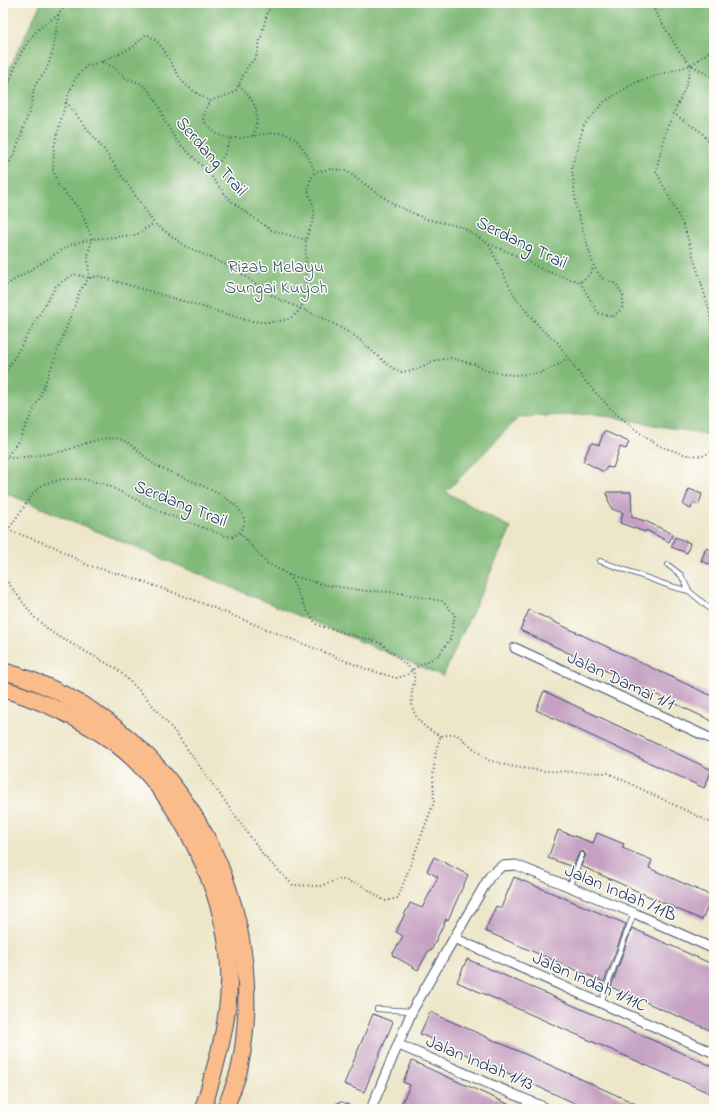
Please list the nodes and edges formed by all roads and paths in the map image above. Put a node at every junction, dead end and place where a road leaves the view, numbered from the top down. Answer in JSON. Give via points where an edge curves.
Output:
{"nodes":[{"id":1,"x":68,"y":3,"type":"edge"},
{"id":2,"x":274,"y":3,"type":"edge"},
{"id":3,"x":650,"y":3,"type":"edge"},
{"id":4,"x":60,"y":13,"type":"junction"},
{"id":5,"x":714,"y":48,"type":"edge"},
{"id":6,"x":101,"y":62,"type":"junction"},
{"id":7,"x":691,"y":65,"type":"junction"},
{"id":8,"x":714,"y":78,"type":"edge"},
{"id":9,"x":239,"y":85,"type":"junction"},
{"id":10,"x":66,"y":101,"type":"junction"},
{"id":11,"x":210,"y":101,"type":"junction"},
{"id":12,"x":3,"y":105,"type":"edge"},
{"id":13,"x":673,"y":113,"type":"junction"},
{"id":14,"x":253,"y":136,"type":"junction"},
{"id":15,"x":231,"y":139,"type":"junction"},
{"id":16,"x":714,"y":148,"type":"edge"},
{"id":17,"x":3,"y":172,"type":"edge"},
{"id":18,"x":209,"y":172,"type":"junction"},
{"id":19,"x":315,"y":172,"type":"junction"},
{"id":20,"x":154,"y":223,"type":"junction"},
{"id":21,"x":92,"y":239,"type":"junction"},
{"id":22,"x":306,"y":240,"type":"junction"},
{"id":23,"x":489,"y":244,"type":"junction"},
{"id":24,"x":594,"y":267,"type":"junction"},
{"id":25,"x":89,"y":278,"type":"junction"},
{"id":26,"x":580,"y":282,"type":"junction"},
{"id":27,"x":3,"y":287,"type":"edge"},
{"id":28,"x":301,"y":308,"type":"junction"},
{"id":29,"x":714,"y":345,"type":"edge"},
{"id":30,"x":569,"y":357,"type":"junction"},
{"id":31,"x":3,"y":377,"type":"edge"},
{"id":32,"x":714,"y":451,"type":"edge"},
{"id":33,"x":3,"y":458,"type":"edge"},
{"id":34,"x":7,"y":458,"type":"junction"},
{"id":35,"x":3,"y":462,"type":"edge"},
{"id":36,"x":8,"y":530,"type":"junction"},
{"id":37,"x":240,"y":533,"type":"junction"},
{"id":38,"x":3,"y":534,"type":"edge"},
{"id":39,"x":600,"y":561,"type":"dead end"},
{"id":40,"x":668,"y":565,"type":"dead end"},
{"id":41,"x":289,"y":575,"type":"junction"},
{"id":42,"x":3,"y":576,"type":"edge"},
{"id":43,"x":4,"y":581,"type":"edge"},
{"id":44,"x":689,"y":591,"type":"junction"},
{"id":45,"x":714,"y":612,"type":"edge"},
{"id":46,"x":515,"y":648,"type":"dead end"},
{"id":47,"x":412,"y":670,"type":"junction"},
{"id":48,"x":3,"y":671,"type":"edge"},
{"id":49,"x":3,"y":689,"type":"edge"},
{"id":50,"x":440,"y":736,"type":"junction"},
{"id":51,"x":714,"y":740,"type":"edge"},
{"id":52,"x":714,"y":824,"type":"edge"},
{"id":53,"x":582,"y":855,"type":"dead end"},
{"id":54,"x":569,"y":887,"type":"junction"},
{"id":55,"x":634,"y":913,"type":"junction"},
{"id":56,"x":454,"y":938,"type":"junction"},
{"id":57,"x":714,"y":949,"type":"edge"},
{"id":58,"x":600,"y":1002,"type":"junction"},
{"id":59,"x":377,"y":1009,"type":"dead end"},
{"id":60,"x":412,"y":1011,"type":"junction"},
{"id":61,"x":399,"y":1045,"type":"junction"},
{"id":62,"x":714,"y":1052,"type":"edge"},
{"id":63,"x":527,"y":1100,"type":"junction"},
{"id":64,"x":203,"y":1109,"type":"edge"},
{"id":65,"x":225,"y":1109,"type":"edge"},
{"id":66,"x":337,"y":1109,"type":"edge"},
{"id":67,"x":346,"y":1109,"type":"edge"},
{"id":68,"x":372,"y":1109,"type":"edge"},
{"id":69,"x":523,"y":1109,"type":"edge"},
{"id":70,"x":548,"y":1109,"type":"edge"}],
"edges":[{"from":1,"to":4,"type":"path"},
{"from":2,"to":9,"type":"path","via":[[267,13],[256,57],[248,66]]},
{"from":3,"to":7,"type":"path","via":[[679,51]]},
{"from":4,"to":12,"type":"path","via":[[29,40],[15,69]]},
{"from":4,"to":17,"type":"path","via":[[46,71],[35,85],[30,109],[15,152]]},
{"from":5,"to":7,"type":"path","name":"Serdang Trail"},
{"from":6,"to":10,"type":"path","via":[[86,66],[75,80]]},
{"from":6,"to":11,"type":"path","via":[[123,54],[146,34],[154,37],[184,83]]},
{"from":6,"to":18,"type":"path","name":"Serdang Trail","via":[[114,67],[126,78],[142,84],[159,106],[176,140]]},
{"from":7,"to":8,"type":"path"},
{"from":7,"to":13,"type":"path","via":[[686,86]]},
{"from":7,"to":24,"type":"path","name":"Serdang Trail","via":[[636,82],[604,102],[584,125],[572,167],[576,207]]},
{"from":9,"to":11,"type":"path","via":[[234,92]]},
{"from":9,"to":14,"type":"path","via":[[250,96],[257,110],[257,125]]},
{"from":10,"to":20,"type":"path","via":[[105,151]]},
{"from":10,"to":21,"type":"path","via":[[54,147],[53,170],[58,185],[81,211]]},
{"from":11,"to":15,"type":"path","via":[[205,108],[203,119],[208,128]]},
{"from":13,"to":16,"type":"path","via":[[701,132]]},
{"from":13,"to":29,"type":"path","via":[[656,171],[685,229],[709,309]]},
{"from":14,"to":15,"type":"path"},
{"from":14,"to":19,"type":"path","via":[[277,133],[295,139]]},
{"from":15,"to":18,"type":"path","via":[[222,160]]},
{"from":18,"to":22,"type":"path","name":"Serdang Trail","via":[[233,203],[251,217],[271,230]]},
{"from":19,"to":22,"type":"path","via":[[309,182],[308,192],[314,216]]},
{"from":19,"to":23,"type":"path","name":"Serdang Trail","via":[[330,169],[346,171],[395,205],[426,219],[462,227]]},
{"from":20,"to":21,"type":"path","via":[[136,235]]},
{"from":20,"to":28,"type":"path","via":[[185,246],[234,269],[274,298]]},
{"from":21,"to":25,"type":"path","via":[[88,255]]},
{"from":21,"to":27,"type":"path","via":[[70,245]]},
{"from":22,"to":28,"type":"path","via":[[307,291]]},
{"from":23,"to":26,"type":"path","name":"Serdang Trail","via":[[545,271]]},
{"from":23,"to":30,"type":"path","via":[[514,295],[541,329],[557,342]]},
{"from":24,"to":26,"type":"path","name":"Serdang Trail"},
{"from":24,"to":26,"type":"path","via":[[602,278],[616,284],[624,295],[622,308],[613,317],[598,313]]},
{"from":25,"to":28,"type":"path","via":[[98,276],[250,321],[270,324],[290,319]]},
{"from":25,"to":31,"type":"path","via":[[74,274],[56,286]]},
{"from":25,"to":34,"type":"path","via":[[80,291],[40,397]]},
{"from":28,"to":30,"type":"path","via":[[355,336],[388,366],[400,372],[415,370],[433,361],[450,358],[474,364],[488,371],[513,375],[540,373]]},
{"from":30,"to":32,"type":"path","via":[[584,380],[614,412],[646,438],[686,455],[702,456]]},
{"from":33,"to":34,"type":"path","name":"Serdang Trail"},
{"from":34,"to":35,"type":"path"},
{"from":34,"to":37,"type":"path","name":"Serdang Trail","via":[[42,455],[104,439],[118,439],[133,446],[157,467],[225,496],[242,515],[244,523]]},
{"from":36,"to":37,"type":"path","name":"Serdang Trail","via":[[32,495],[43,484],[64,479],[83,479],[107,485],[161,512],[224,535],[233,537]]},
{"from":36,"to":38,"type":"path","name":"Serdang Trail"},
{"from":36,"to":47,"type":"path","via":[[55,547],[87,565],[189,598],[366,669],[396,678],[407,675]]},
{"from":37,"to":41,"type":"path","via":[[267,563]]},
{"from":39,"to":44,"type":"lane"},
{"from":40,"to":44,"type":"lane","via":[[681,574]]},
{"from":41,"to":47,"type":"path","via":[[317,625],[381,643]]},
{"from":41,"to":47,"type":"path","via":[[325,585],[393,592],[442,601],[455,615],[450,639],[439,655]]},
{"from":42,"to":43,"type":"path"},
{"from":43,"to":50,"type":"path","via":[[34,617],[54,634],[117,669],[144,695],[175,732],[265,857],[293,885],[320,886],[340,879],[361,885],[386,901],[398,898],[434,802],[433,776]]},
{"from":44,"to":45,"type":"lane"},
{"from":46,"to":51,"type":"street","name":"Jalan Damai 1/1"},
{"from":47,"to":50,"type":"path","via":[[415,675],[411,700],[416,720]]},
{"from":48,"to":65,"type":"highway","via":[[49,687],[83,705],[132,740],[178,791],[197,818],[214,850],[235,915],[244,961],[246,993],[240,1068]]},
{"from":49,"to":64,"type":"highway","via":[[68,713],[117,745],[138,764],[160,791],[203,862],[222,919],[229,967],[227,1015],[221,1048]]},
{"from":50,"to":52,"type":"path","via":[[456,734],[488,760],[514,767],[545,771],[608,773]]},
{"from":53,"to":54,"type":"lane"},
{"from":54,"to":55,"type":"street","name":"Jalan Indah /11B"},
{"from":54,"to":56,"type":"street","name":"Jalan Indah /11B","via":[[516,865],[502,866],[490,876]]},
{"from":55,"to":57,"type":"street","name":"Jalan Indah /11B"},
{"from":55,"to":58,"type":"lane"},
{"from":56,"to":58,"type":"street","name":"Jalan Indah 1/11C"},
{"from":56,"to":60,"type":"street"},
{"from":58,"to":62,"type":"street","name":"Jalan Indah 1/11C"},
{"from":59,"to":60,"type":"lane"},
{"from":60,"to":61,"type":"street"},
{"from":61,"to":63,"type":"street","name":"Jalan Indah 1/13"},
{"from":61,"to":68,"type":"street"},
{"from":63,"to":69,"type":"lane"},
{"from":63,"to":70,"type":"street","name":"Jalan Indah 1/13"},
{"from":66,"to":67,"type":"street"}]}
